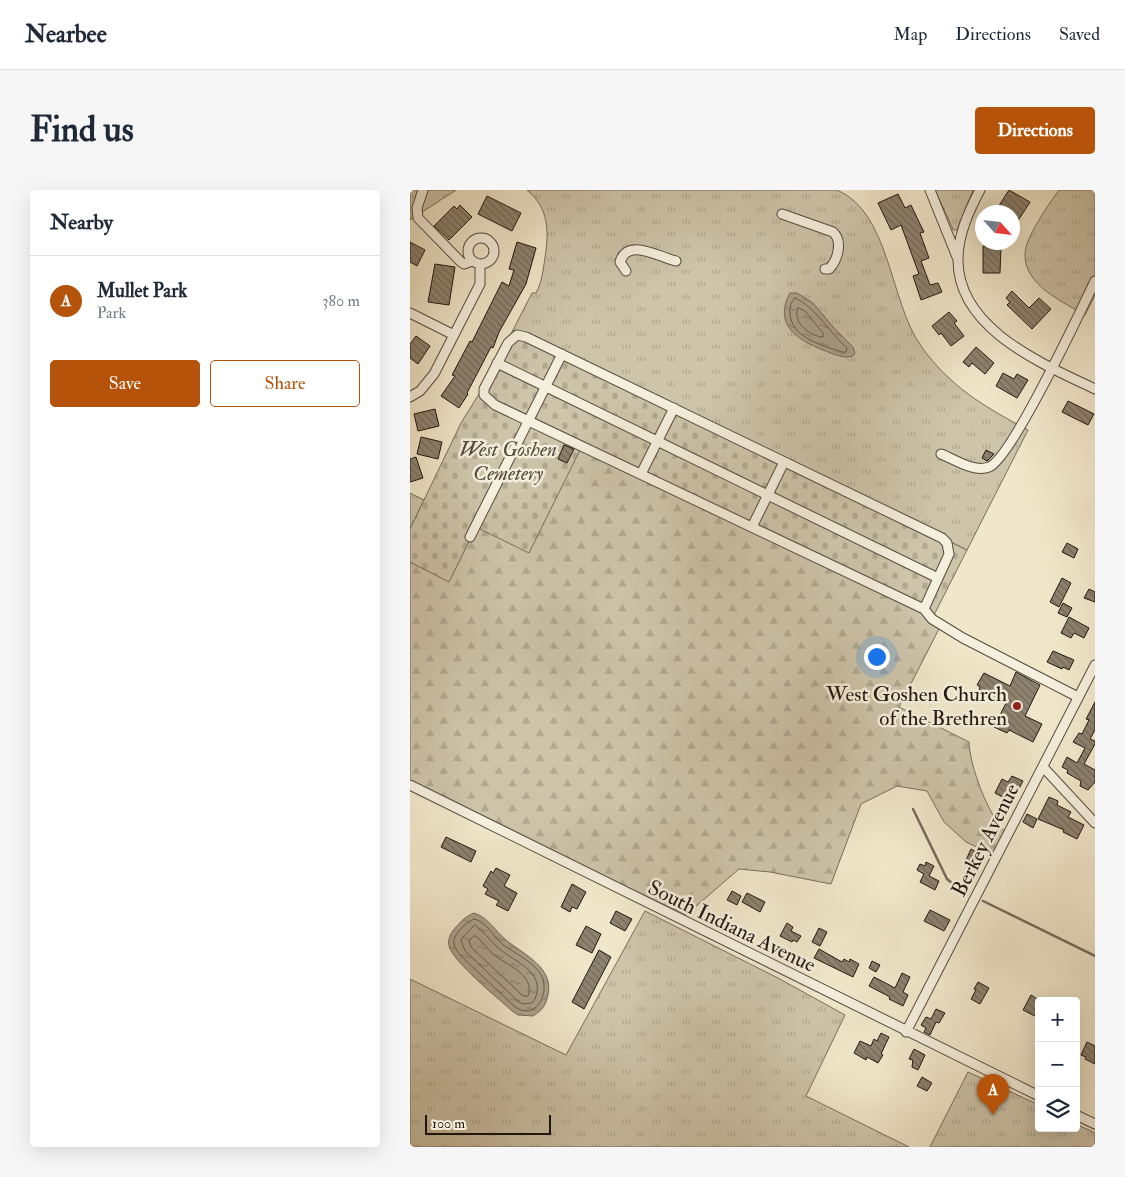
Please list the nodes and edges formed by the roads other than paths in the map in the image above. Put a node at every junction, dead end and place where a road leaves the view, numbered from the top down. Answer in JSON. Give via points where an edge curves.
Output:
{"nodes":[{"id":1,"x":423,"y":190,"type":"edge"},
{"id":2,"x":930,"y":190,"type":"edge"},
{"id":3,"x":980,"y":190,"type":"edge"},
{"id":4,"x":782,"y":214,"type":"dead end"},
{"id":5,"x":958,"y":258,"type":"junction"},
{"id":6,"x":676,"y":261,"type":"dead end"},
{"id":7,"x":825,"y":269,"type":"dead end"},
{"id":8,"x":626,"y":270,"type":"dead end"},
{"id":9,"x":1095,"y":280,"type":"edge"},
{"id":10,"x":410,"y":313,"type":"edge"},
{"id":11,"x":454,"y":335,"type":"junction"},
{"id":12,"x":562,"y":354,"type":"junction"},
{"id":13,"x":497,"y":363,"type":"junction"},
{"id":14,"x":1051,"y":368,"type":"junction"},
{"id":15,"x":545,"y":387,"type":"junction"},
{"id":16,"x":1095,"y":389,"type":"edge"},
{"id":17,"x":410,"y":397,"type":"edge"},
{"id":18,"x":674,"y":408,"type":"junction"},
{"id":19,"x":528,"y":421,"type":"junction"},
{"id":20,"x":657,"y":442,"type":"junction"},
{"id":21,"x":941,"y":454,"type":"dead end"},
{"id":22,"x":784,"y":462,"type":"junction"},
{"id":23,"x":641,"y":474,"type":"junction"},
{"id":24,"x":767,"y":495,"type":"junction"},
{"id":25,"x":752,"y":527,"type":"junction"},
{"id":26,"x":470,"y":538,"type":"dead end"},
{"id":27,"x":938,"y":578,"type":"junction"},
{"id":28,"x":924,"y":609,"type":"junction"},
{"id":29,"x":1095,"y":665,"type":"edge"},
{"id":30,"x":1078,"y":697,"type":"junction"},
{"id":31,"x":1043,"y":767,"type":"junction"},
{"id":32,"x":410,"y":785,"type":"edge"},
{"id":33,"x":1095,"y":823,"type":"edge"},
{"id":34,"x":906,"y":1032,"type":"junction"},
{"id":35,"x":1035,"y":1094,"type":"edge"},
{"id":36,"x":1080,"y":1116,"type":"edge"},
{"id":37,"x":1095,"y":1124,"type":"edge"}],
"edges":[{"from":1,"to":11,"type":"street","via":[[416,208],[418,218],[461,262],[476,263],[480,284]]},
{"from":2,"to":5,"type":"street"},
{"from":3,"to":5,"type":"street","via":[[966,222]]},
{"from":4,"to":7,"type":"street","via":[[837,236],[837,255],[833,265]]},
{"from":5,"to":14,"type":"street","via":[[963,288],[982,318],[1010,344]]},
{"from":6,"to":8,"type":"street","via":[[631,249],[624,253],[620,262]]},
{"from":9,"to":14,"type":"street"},
{"from":10,"to":11,"type":"street"},
{"from":11,"to":17,"type":"street","via":[[434,374],[420,391]]},
{"from":12,"to":13,"type":"street","via":[[517,335],[508,343]]},
{"from":12,"to":15,"type":"street"},
{"from":12,"to":18,"type":"street"},
{"from":13,"to":15,"type":"street"},
{"from":13,"to":19,"type":"street","via":[[484,395],[495,405]]},
{"from":14,"to":16,"type":"street"},
{"from":14,"to":21,"type":"street","via":[[1017,434],[996,462],[980,468]]},
{"from":15,"to":19,"type":"street"},
{"from":15,"to":20,"type":"street"},
{"from":18,"to":20,"type":"street"},
{"from":18,"to":22,"type":"street"},
{"from":19,"to":23,"type":"street"},
{"from":19,"to":26,"type":"street"},
{"from":20,"to":23,"type":"street"},
{"from":20,"to":24,"type":"street"},
{"from":22,"to":24,"type":"street"},
{"from":22,"to":27,"type":"street","via":[[942,538],[947,543],[949,554]]},
{"from":23,"to":25,"type":"street"},
{"from":24,"to":25,"type":"street"},
{"from":24,"to":27,"type":"street"},
{"from":25,"to":28,"type":"street"},
{"from":27,"to":28,"type":"street"},
{"from":28,"to":30,"type":"street","via":[[932,619],[963,638]]},
{"from":29,"to":30,"type":"street","name":"Berkey Avenue"},
{"from":30,"to":31,"type":"street","name":"Berkey Avenue"},
{"from":31,"to":33,"type":"street"},
{"from":31,"to":34,"type":"street","name":"Berkey Avenue"},
{"from":32,"to":34,"type":"street","name":"South Indiana Avenue"},
{"from":34,"to":35,"type":"street","name":"South Indiana Avenue"},
{"from":36,"to":37,"type":"street"}]}
